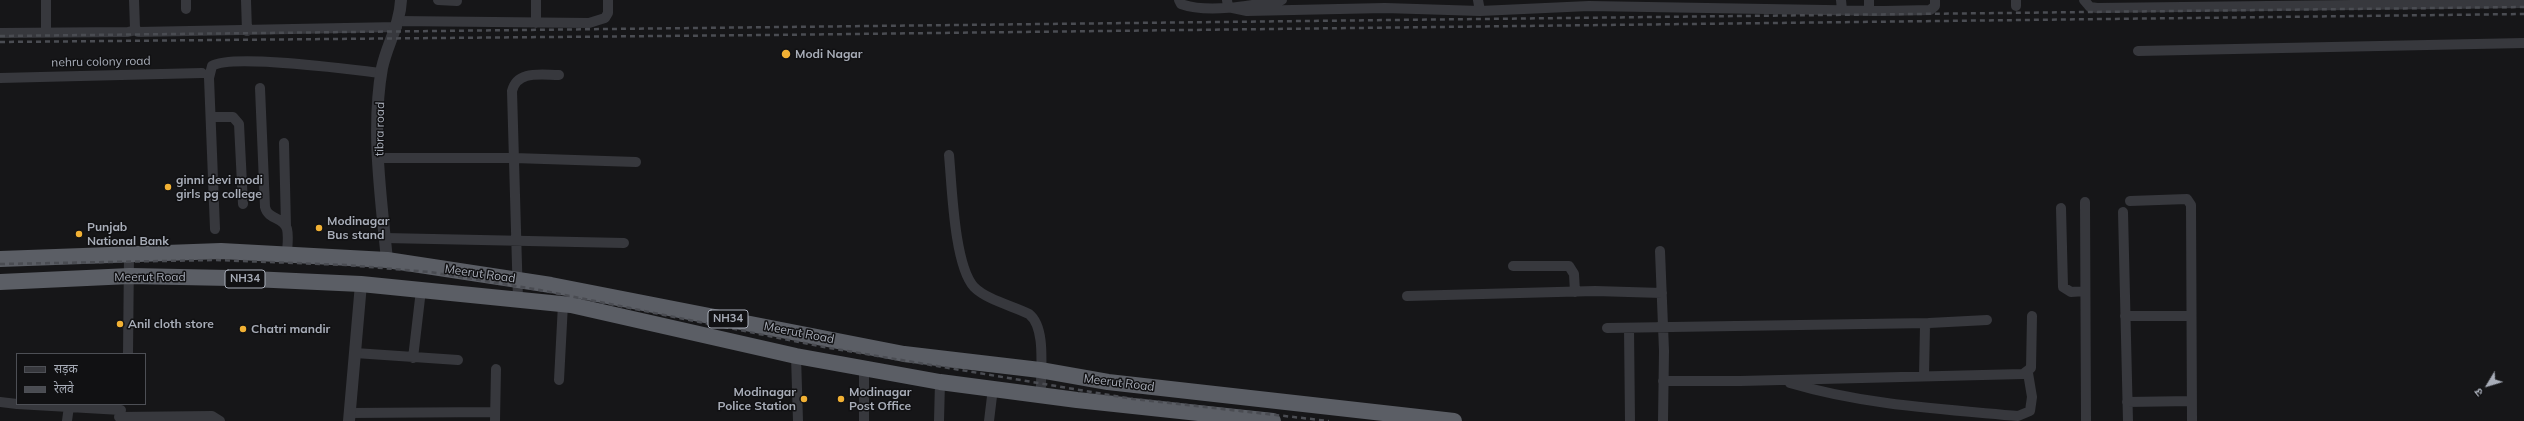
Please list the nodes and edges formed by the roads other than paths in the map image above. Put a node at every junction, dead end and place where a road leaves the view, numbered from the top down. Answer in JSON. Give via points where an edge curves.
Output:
{"nodes":[{"id":1,"x":46,"y":0,"type":"edge"},
{"id":2,"x":134,"y":0,"type":"edge"},
{"id":3,"x":246,"y":0,"type":"edge"},
{"id":4,"x":401,"y":0,"type":"edge"},
{"id":5,"x":438,"y":0,"type":"edge"},
{"id":6,"x":536,"y":0,"type":"edge"},
{"id":7,"x":608,"y":0,"type":"edge"},
{"id":8,"x":1179,"y":0,"type":"edge"},
{"id":9,"x":1282,"y":0,"type":"edge"},
{"id":10,"x":1478,"y":0,"type":"edge"},
{"id":11,"x":1869,"y":0,"type":"edge"},
{"id":12,"x":1935,"y":0,"type":"edge"},
{"id":13,"x":2084,"y":0,"type":"edge"},
{"id":14,"x":457,"y":1,"type":"dead end"},
{"id":15,"x":2435,"y":1,"type":"edge"},
{"id":16,"x":2474,"y":1,"type":"edge"},
{"id":17,"x":2323,"y":2,"type":"edge"},
{"id":18,"x":2523,"y":2,"type":"edge"},
{"id":19,"x":1228,"y":3,"type":"edge"},
{"id":20,"x":1589,"y":3,"type":"edge"},
{"id":21,"x":2265,"y":3,"type":"edge"},
{"id":22,"x":1551,"y":4,"type":"edge"},
{"id":23,"x":1692,"y":4,"type":"edge"},
{"id":24,"x":1502,"y":5,"type":"edge"},
{"id":25,"x":1841,"y":5,"type":"edge"},
{"id":26,"x":1480,"y":11,"type":"junction"},
{"id":27,"x":1869,"y":11,"type":"junction"},
{"id":28,"x":536,"y":23,"type":"junction"},
{"id":29,"x":398,"y":24,"type":"junction"},
{"id":30,"x":136,"y":30,"type":"junction"},
{"id":31,"x":247,"y":31,"type":"junction"},
{"id":32,"x":0,"y":33,"type":"edge"},
{"id":33,"x":46,"y":33,"type":"junction"},
{"id":34,"x":2524,"y":43,"type":"edge"},
{"id":35,"x":2138,"y":51,"type":"dead end"},
{"id":36,"x":202,"y":73,"type":"dead end"},
{"id":37,"x":382,"y":73,"type":"junction"},
{"id":38,"x":559,"y":75,"type":"dead end"},
{"id":39,"x":0,"y":78,"type":"edge"},
{"id":40,"x":260,"y":88,"type":"dead end"},
{"id":41,"x":212,"y":117,"type":"junction"},
{"id":42,"x":284,"y":143,"type":"dead end"},
{"id":43,"x":949,"y":155,"type":"dead end"},
{"id":44,"x":378,"y":158,"type":"junction"},
{"id":45,"x":514,"y":158,"type":"junction"},
{"id":46,"x":636,"y":162,"type":"dead end"},
{"id":47,"x":2130,"y":201,"type":"dead end"},
{"id":48,"x":2085,"y":202,"type":"dead end"},
{"id":49,"x":243,"y":204,"type":"dead end"},
{"id":50,"x":2061,"y":208,"type":"dead end"},
{"id":51,"x":2123,"y":212,"type":"dead end"},
{"id":52,"x":286,"y":226,"type":"junction"},
{"id":53,"x":215,"y":229,"type":"dead end"},
{"id":54,"x":384,"y":238,"type":"junction"},
{"id":55,"x":516,"y":240,"type":"junction"},
{"id":56,"x":624,"y":243,"type":"dead end"},
{"id":57,"x":1660,"y":251,"type":"dead end"},
{"id":58,"x":129,"y":254,"type":"junction"},
{"id":59,"x":287,"y":255,"type":"junction"},
{"id":60,"x":0,"y":259,"type":"edge"},
{"id":61,"x":387,"y":260,"type":"junction"},
{"id":62,"x":1513,"y":266,"type":"dead end"},
{"id":63,"x":130,"y":276,"type":"junction"},
{"id":64,"x":517,"y":280,"type":"junction"},
{"id":65,"x":0,"y":282,"type":"edge"},
{"id":66,"x":361,"y":284,"type":"junction"},
{"id":67,"x":422,"y":290,"type":"junction"},
{"id":68,"x":2085,"y":291,"type":"junction"},
{"id":69,"x":1575,"y":292,"type":"junction"},
{"id":70,"x":1662,"y":293,"type":"junction"},
{"id":71,"x":1408,"y":296,"type":"dead end"},
{"id":72,"x":518,"y":300,"type":"junction"},
{"id":73,"x":562,"y":304,"type":"junction"},
{"id":74,"x":2032,"y":316,"type":"dead end"},
{"id":75,"x":2125,"y":316,"type":"junction"},
{"id":76,"x":2191,"y":316,"type":"junction"},
{"id":77,"x":1987,"y":320,"type":"dead end"},
{"id":78,"x":1928,"y":323,"type":"junction"},
{"id":79,"x":1607,"y":328,"type":"dead end"},
{"id":80,"x":1630,"y":328,"type":"junction"},
{"id":81,"x":1663,"y":328,"type":"junction"},
{"id":82,"x":128,"y":353,"type":"edge"},
{"id":83,"x":355,"y":353,"type":"junction"},
{"id":84,"x":796,"y":356,"type":"junction"},
{"id":85,"x":413,"y":358,"type":"junction"},
{"id":86,"x":458,"y":360,"type":"dead end"},
{"id":87,"x":496,"y":369,"type":"dead end"},
{"id":88,"x":864,"y":369,"type":"junction"},
{"id":89,"x":1040,"y":370,"type":"junction"},
{"id":90,"x":2028,"y":373,"type":"junction"},
{"id":91,"x":1924,"y":376,"type":"junction"},
{"id":92,"x":559,"y":380,"type":"dead end"},
{"id":93,"x":1780,"y":380,"type":"junction"},
{"id":94,"x":1097,"y":381,"type":"junction"},
{"id":95,"x":1663,"y":381,"type":"junction"},
{"id":96,"x":940,"y":382,"type":"junction"},
{"id":97,"x":993,"y":388,"type":"junction"},
{"id":98,"x":1041,"y":395,"type":"junction"},
{"id":99,"x":2192,"y":401,"type":"junction"},
{"id":100,"x":0,"y":402,"type":"edge"},
{"id":101,"x":1096,"y":402,"type":"junction"},
{"id":102,"x":2128,"y":402,"type":"junction"},
{"id":103,"x":16,"y":404,"type":"edge"},
{"id":104,"x":43,"y":405,"type":"edge"},
{"id":105,"x":69,"y":406,"type":"junction"},
{"id":106,"x":120,"y":413,"type":"edge"},
{"id":107,"x":431,"y":416,"type":"edge"},
{"id":108,"x":495,"y":416,"type":"edge"},
{"id":109,"x":350,"y":417,"type":"edge"},
{"id":110,"x":67,"y":421,"type":"edge"},
{"id":111,"x":220,"y":421,"type":"edge"},
{"id":112,"x":798,"y":421,"type":"edge"},
{"id":113,"x":863,"y":421,"type":"edge"},
{"id":114,"x":939,"y":421,"type":"edge"},
{"id":115,"x":990,"y":421,"type":"edge"},
{"id":116,"x":1273,"y":421,"type":"edge"},
{"id":117,"x":1454,"y":421,"type":"edge"},
{"id":118,"x":1630,"y":421,"type":"edge"},
{"id":119,"x":1663,"y":421,"type":"edge"},
{"id":120,"x":2086,"y":421,"type":"edge"},
{"id":121,"x":2128,"y":421,"type":"edge"},
{"id":122,"x":2192,"y":421,"type":"edge"}],
"edges":[{"from":1,"to":33,"type":"street"},
{"from":2,"to":30,"type":"street"},
{"from":3,"to":31,"type":"street"},
{"from":4,"to":29,"type":"street","name":"tibra road"},
{"from":5,"to":14,"type":"street"},
{"from":6,"to":28,"type":"street"},
{"from":7,"to":28,"type":"street","via":[[608,14],[600,22]]},
{"from":8,"to":19,"type":"street","via":[[1187,7]]},
{"from":9,"to":19,"type":"street"},
{"from":10,"to":26,"type":"street"},
{"from":11,"to":27,"type":"street"},
{"from":12,"to":27,"type":"street","via":[[1935,6],[1930,10]]},
{"from":13,"to":21,"type":"street","via":[[2090,7],[2097,8]]},
{"from":15,"to":16,"type":"street"},
{"from":15,"to":17,"type":"street"},
{"from":16,"to":18,"type":"street"},
{"from":17,"to":21,"type":"street"},
{"from":19,"to":26,"type":"street","via":[[1247,10],[1385,8]]},
{"from":20,"to":22,"type":"street"},
{"from":20,"to":23,"type":"street"},
{"from":22,"to":24,"type":"street"},
{"from":23,"to":25,"type":"street"},
{"from":24,"to":26,"type":"street"},
{"from":25,"to":27,"type":"street"},
{"from":28,"to":29,"type":"street"},
{"from":29,"to":31,"type":"street"},
{"from":29,"to":37,"type":"street","name":"tibra road"},
{"from":30,"to":31,"type":"street"},
{"from":30,"to":33,"type":"street"},
{"from":32,"to":33,"type":"street"},
{"from":34,"to":35,"type":"street"},
{"from":36,"to":39,"type":"street","name":"nehru colony road"},
{"from":37,"to":41,"type":"street","via":[[288,63],[216,63],[209,70],[208,78]]},
{"from":37,"to":44,"type":"street","name":"tibra road"},
{"from":38,"to":45,"type":"street","via":[[526,76],[514,82]]},
{"from":40,"to":52,"type":"street","via":[[265,208],[270,217]]},
{"from":41,"to":49,"type":"street","via":[[233,117],[239,124]]},
{"from":41,"to":53,"type":"street"},
{"from":42,"to":52,"type":"street"},
{"from":43,"to":89,"type":"street","via":[[954,220],[967,276],[980,292],[1035,318],[1040,336]]},
{"from":44,"to":45,"type":"street"},
{"from":44,"to":54,"type":"street","name":"tibra road"},
{"from":45,"to":46,"type":"street"},
{"from":45,"to":55,"type":"street"},
{"from":47,"to":76,"type":"street","via":[[2182,199],[2190,202]]},
{"from":48,"to":68,"type":"street"},
{"from":50,"to":68,"type":"street","via":[[2063,288],[2072,292]]},
{"from":51,"to":75,"type":"street"},
{"from":52,"to":59,"type":"street"},
{"from":54,"to":55,"type":"street"},
{"from":54,"to":61,"type":"street","name":"tibra road"},
{"from":55,"to":56,"type":"street"},
{"from":55,"to":64,"type":"street"},
{"from":57,"to":70,"type":"street"},
{"from":58,"to":59,"type":"highway","name":"Meerut Road","number":"NH34","via":[[221,251]]},
{"from":58,"to":60,"type":"highway","name":"Meerut Road","number":"NH34"},
{"from":58,"to":63,"type":"street"},
{"from":59,"to":61,"type":"highway","name":"Meerut Road","number":"NH34"},
{"from":61,"to":64,"type":"highway","name":"Meerut Road","number":"NH34"},
{"from":62,"to":69,"type":"street","via":[[1570,266],[1574,274]]},
{"from":63,"to":65,"type":"highway","name":"Meerut Road","number":"NH34"},
{"from":63,"to":66,"type":"highway","name":"Meerut Road","number":"NH34"},
{"from":63,"to":82,"type":"street"},
{"from":64,"to":72,"type":"street"},
{"from":64,"to":89,"type":"highway","name":"Meerut Road","number":"NH34","via":[[904,354]]},
{"from":66,"to":67,"type":"highway","name":"Meerut Road","number":"NH34"},
{"from":66,"to":83,"type":"street"},
{"from":67,"to":72,"type":"highway","name":"Meerut Road","number":"NH34"},
{"from":67,"to":85,"type":"street"},
{"from":68,"to":120,"type":"street"},
{"from":69,"to":70,"type":"street"},
{"from":69,"to":71,"type":"street"},
{"from":70,"to":81,"type":"street"},
{"from":72,"to":73,"type":"highway","name":"Meerut Road","number":"NH34"},
{"from":73,"to":84,"type":"highway","name":"Meerut Road","number":"NH34"},
{"from":73,"to":92,"type":"street"},
{"from":74,"to":90,"type":"street","via":[[2031,368]]},
{"from":75,"to":76,"type":"street"},
{"from":75,"to":102,"type":"street"},
{"from":76,"to":99,"type":"street"},
{"from":77,"to":78,"type":"street"},
{"from":78,"to":81,"type":"street"},
{"from":78,"to":91,"type":"street","via":[[1924,331]]},
{"from":79,"to":80,"type":"street"},
{"from":80,"to":81,"type":"street"},
{"from":80,"to":118,"type":"street"},
{"from":81,"to":95,"type":"street"},
{"from":83,"to":85,"type":"street"},
{"from":83,"to":109,"type":"street"},
{"from":84,"to":88,"type":"highway","name":"Meerut Road","number":"NH34"},
{"from":84,"to":112,"type":"street"},
{"from":85,"to":86,"type":"street"},
{"from":87,"to":108,"type":"street"},
{"from":88,"to":96,"type":"highway","name":"Meerut Road","number":"NH34"},
{"from":88,"to":113,"type":"street"},
{"from":89,"to":94,"type":"highway","name":"Meerut Road","number":"NH34"},
{"from":89,"to":98,"type":"street"},
{"from":90,"to":91,"type":"street"},
{"from":90,"to":93,"type":"street","via":[[2032,406],[2030,412],[2018,416],[1859,399],[1825,393]]},
{"from":91,"to":93,"type":"street"},
{"from":93,"to":95,"type":"street"},
{"from":94,"to":101,"type":"highway"},
{"from":94,"to":117,"type":"highway","name":"Meerut Road","number":"NH34"},
{"from":95,"to":119,"type":"street"},
{"from":96,"to":97,"type":"highway","name":"Meerut Road","number":"NH34"},
{"from":96,"to":114,"type":"street"},
{"from":97,"to":98,"type":"highway","name":"Meerut Road","number":"NH34"},
{"from":97,"to":115,"type":"street"},
{"from":98,"to":101,"type":"highway","name":"Meerut Road","number":"NH34"},
{"from":99,"to":102,"type":"street"},
{"from":99,"to":122,"type":"street"},
{"from":100,"to":103,"type":"street"},
{"from":101,"to":116,"type":"highway","name":"Meerut Road","number":"NH34"},
{"from":102,"to":121,"type":"street"},
{"from":104,"to":105,"type":"street"},
{"from":105,"to":106,"type":"street"},
{"from":105,"to":110,"type":"street"},
{"from":106,"to":111,"type":"street","via":[[212,416]]},
{"from":107,"to":108,"type":"street"},
{"from":107,"to":109,"type":"street"}]}
